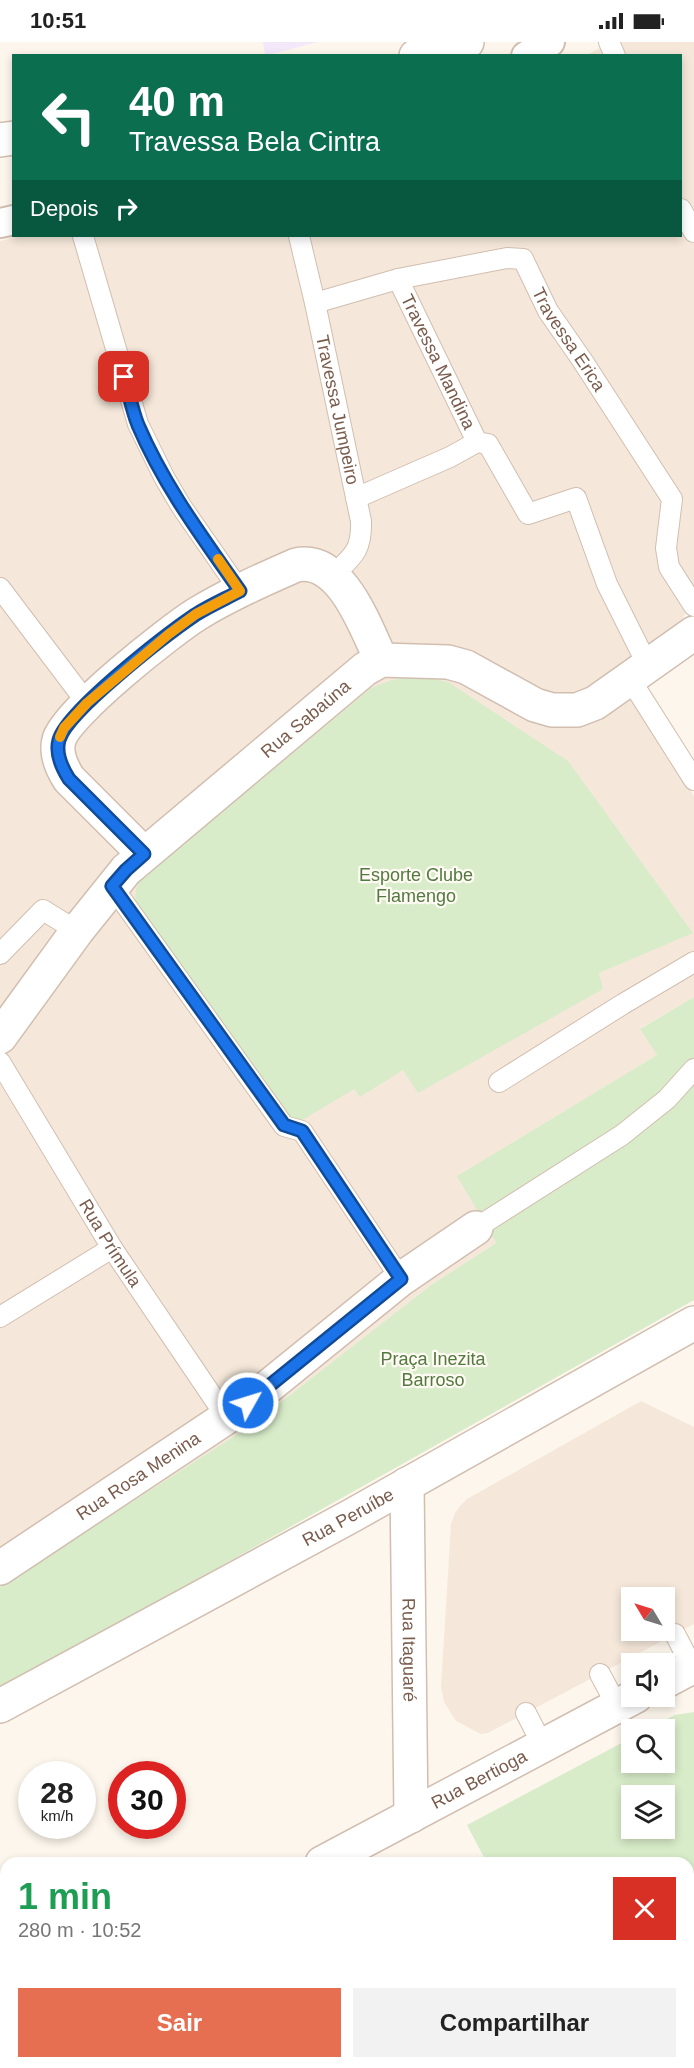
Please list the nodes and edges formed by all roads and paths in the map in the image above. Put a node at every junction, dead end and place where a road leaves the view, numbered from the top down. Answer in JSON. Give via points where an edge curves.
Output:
{"nodes":[{"id":1,"x":467,"y":42,"type":"edge"},
{"id":2,"x":550,"y":42,"type":"edge"},
{"id":3,"x":423,"y":54,"type":"edge"},
{"id":4,"x":529,"y":54,"type":"edge"},
{"id":5,"x":682,"y":211,"type":"edge"},
{"id":6,"x":694,"y":232,"type":"edge"},
{"id":7,"x":83,"y":237,"type":"edge"},
{"id":8,"x":299,"y":237,"type":"edge"},
{"id":9,"x":398,"y":279,"type":"junction"},
{"id":10,"x":315,"y":303,"type":"junction"},
{"id":11,"x":477,"y":442,"type":"junction"},
{"id":12,"x":356,"y":498,"type":"junction"},
{"id":13,"x":331,"y":577,"type":"junction"},
{"id":14,"x":0,"y":588,"type":"edge"},
{"id":15,"x":240,"y":591,"type":"junction"},
{"id":16,"x":694,"y":606,"type":"edge"},
{"id":17,"x":694,"y":633,"type":"edge"},
{"id":18,"x":381,"y":660,"type":"junction"},
{"id":19,"x":639,"y":672,"type":"junction"},
{"id":20,"x":87,"y":703,"type":"junction"},
{"id":21,"x":694,"y":780,"type":"edge"},
{"id":22,"x":144,"y":854,"type":"junction"},
{"id":23,"x":112,"y":886,"type":"junction"},
{"id":24,"x":77,"y":931,"type":"junction"},
{"id":25,"x":0,"y":954,"type":"edge"},
{"id":26,"x":694,"y":962,"type":"edge"},
{"id":27,"x":0,"y":1037,"type":"edge"},
{"id":28,"x":0,"y":1062,"type":"edge"},
{"id":29,"x":694,"y":1070,"type":"edge"},
{"id":30,"x":499,"y":1082,"type":"dead end"},
{"id":31,"x":476,"y":1228,"type":"joint"},
{"id":32,"x":112,"y":1248,"type":"junction"},
{"id":33,"x":401,"y":1279,"type":"junction"},
{"id":34,"x":0,"y":1317,"type":"edge"},
{"id":35,"x":694,"y":1323,"type":"edge"},
{"id":36,"x":227,"y":1418,"type":"junction"},
{"id":37,"x":407,"y":1484,"type":"junction"},
{"id":38,"x":0,"y":1568,"type":"edge"},
{"id":39,"x":675,"y":1634,"type":"dead end"},
{"id":40,"x":684,"y":1672,"type":"edge"},
{"id":41,"x":600,"y":1674,"type":"dead end"},
{"id":42,"x":621,"y":1697,"type":"edge"},
{"id":43,"x":621,"y":1705,"type":"edge"},
{"id":44,"x":0,"y":1706,"type":"edge"},
{"id":45,"x":526,"y":1713,"type":"dead end"},
{"id":46,"x":543,"y":1746,"type":"junction"},
{"id":47,"x":411,"y":1816,"type":"junction"},
{"id":48,"x":333,"y":1857,"type":"edge"}],
"edges":[{"from":1,"to":3,"type":"street"},
{"from":2,"to":4,"type":"street"},
{"from":5,"to":6,"type":"lane"},
{"from":7,"to":15,"type":"lane","via":[[138,424],[181,506]]},
{"from":8,"to":10,"type":"lane","name":"Travessa Jumpeiro"},
{"from":9,"to":10,"type":"lane","name":"Travessa Erica"},
{"from":9,"to":11,"type":"lane","name":"Travessa Mandina"},
{"from":9,"to":16,"type":"lane","name":"Travessa Erica","via":[[523,258],[548,311],[672,499],[666,548],[669,567]]},
{"from":10,"to":12,"type":"lane","name":"Travessa Jumpeiro"},
{"from":11,"to":12,"type":"lane"},
{"from":11,"to":19,"type":"lane","name":"Travessa Mandina","via":[[488,444],[528,514],[576,498]]},
{"from":12,"to":13,"type":"lane","name":"Travessa Jumpeiro","via":[[362,538],[357,550]]},
{"from":13,"to":15,"type":"street","via":[[318,566],[304,563]]},
{"from":13,"to":18,"type":"street","via":[[344,587]]},
{"from":14,"to":20,"type":"lane"},
{"from":15,"to":20,"type":"street","via":[[178,627]]},
{"from":17,"to":19,"type":"street"},
{"from":18,"to":19,"type":"street","via":[[429,660],[466,667],[552,711],[577,710],[596,703]]},
{"from":18,"to":22,"type":"street","name":"Rua Sabaúna","via":[[345,684]]},
{"from":19,"to":21,"type":"lane"},
{"from":20,"to":22,"type":"street","via":[[64,728],[59,741],[62,767],[69,779]]},
{"from":22,"to":23,"type":"street","name":"Rua Sabaúna"},
{"from":23,"to":24,"type":"street","name":"Rua Sabaúna"},
{"from":23,"to":33,"type":"lane","via":[[284,1125],[302,1131]]},
{"from":24,"to":25,"type":"lane","via":[[43,910]]},
{"from":24,"to":27,"type":"street","name":"Rua Sabaúna"},
{"from":26,"to":30,"type":"lane"},
{"from":28,"to":32,"type":"lane","name":"Rua Prímula"},
{"from":29,"to":31,"type":"lane","via":[[667,1099],[622,1135]]},
{"from":31,"to":33,"type":"street","name":"Rua Rosa Menina"},
{"from":32,"to":34,"type":"lane"},
{"from":32,"to":36,"type":"lane","name":"Rua Prímula"},
{"from":33,"to":36,"type":"street","name":"Rua Rosa Menina"},
{"from":35,"to":37,"type":"street","name":"Rua Peruíbe"},
{"from":36,"to":38,"type":"street","name":"Rua Rosa Menina"},
{"from":37,"to":44,"type":"street","name":"Rua Peruíbe"},
{"from":37,"to":47,"type":"street","name":"Rua Itaguaré"},
{"from":39,"to":40,"type":"lane"},
{"from":41,"to":42,"type":"lane"},
{"from":43,"to":46,"type":"street","name":"Rua Bertioga"},
{"from":45,"to":46,"type":"lane"},
{"from":46,"to":47,"type":"street","name":"Rua Bertioga"},
{"from":47,"to":48,"type":"street","name":"Rua Bertioga"}]}
